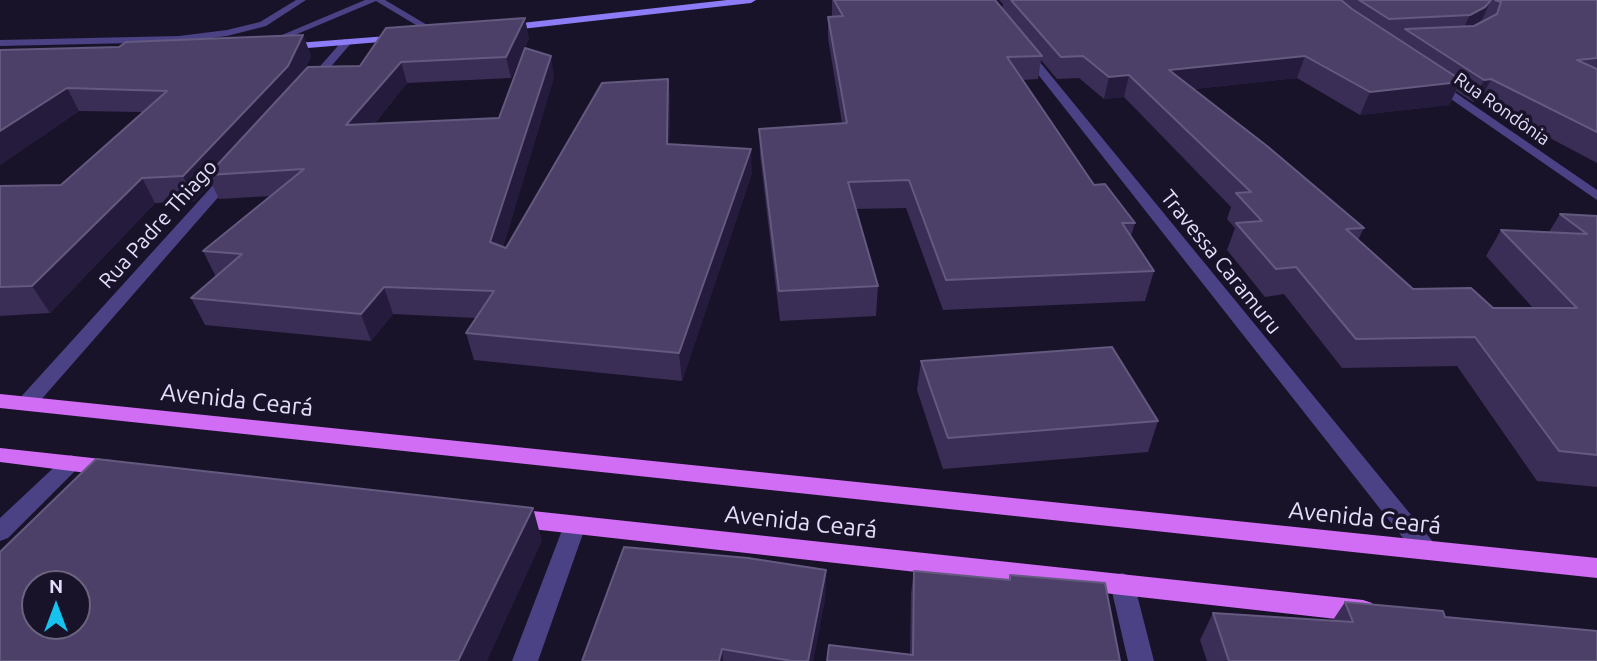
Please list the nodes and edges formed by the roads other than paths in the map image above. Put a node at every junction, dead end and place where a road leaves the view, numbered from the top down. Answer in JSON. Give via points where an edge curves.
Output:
{"nodes":[{"id":1,"x":302,"y":0,"type":"edge"},
{"id":2,"x":372,"y":0,"type":"edge"},
{"id":3,"x":379,"y":0,"type":"edge"},
{"id":4,"x":751,"y":0,"type":"edge"},
{"id":5,"x":493,"y":29,"type":"edge"},
{"id":6,"x":453,"y":33,"type":"edge"},
{"id":7,"x":439,"y":35,"type":"junction"},
{"id":8,"x":348,"y":41,"type":"junction"},
{"id":9,"x":0,"y":43,"type":"edge"},
{"id":10,"x":1019,"y":43,"type":"edge"},
{"id":11,"x":263,"y":47,"type":"joint"},
{"id":12,"x":1424,"y":75,"type":"edge"},
{"id":13,"x":302,"y":93,"type":"edge"},
{"id":14,"x":238,"y":166,"type":"edge"},
{"id":15,"x":1597,"y":196,"type":"edge"},
{"id":16,"x":0,"y":401,"type":"edge"},
{"id":17,"x":26,"y":404,"type":"junction"},
{"id":18,"x":0,"y":455,"type":"edge"},
{"id":19,"x":71,"y":463,"type":"junction"},
{"id":20,"x":139,"y":471,"type":"edge"},
{"id":21,"x":494,"y":515,"type":"edge"},
{"id":22,"x":575,"y":525,"type":"junction"},
{"id":23,"x":0,"y":532,"type":"edge"},
{"id":24,"x":1426,"y":550,"type":"junction"},
{"id":25,"x":1597,"y":568,"type":"edge"},
{"id":26,"x":1122,"y":583,"type":"junction"},
{"id":27,"x":1380,"y":613,"type":"edge"},
{"id":28,"x":525,"y":661,"type":"edge"},
{"id":29,"x":1141,"y":661,"type":"edge"}],
"edges":[{"from":1,"to":9,"type":"lane","via":[[263,24],[227,33],[179,39]]},
{"from":2,"to":11,"type":"lane"},
{"from":3,"to":7,"type":"lane"},
{"from":4,"to":5,"type":"street"},
{"from":6,"to":7,"type":"street"},
{"from":7,"to":8,"type":"street"},
{"from":8,"to":11,"type":"street"},
{"from":8,"to":13,"type":"street"},
{"from":10,"to":24,"type":"street","name":"Travessa Caramuru"},
{"from":12,"to":15,"type":"street","name":"Rua Rondônia"},
{"from":14,"to":17,"type":"street","name":"Rua Padre Thiago"},
{"from":16,"to":17,"type":"main road","name":"Avenida Ceará"},
{"from":17,"to":24,"type":"main road","name":"Avenida Ceará"},
{"from":18,"to":19,"type":"main road"},
{"from":19,"to":20,"type":"main road"},
{"from":19,"to":23,"type":"street"},
{"from":21,"to":22,"type":"main road","name":"Avenida Ceará"},
{"from":22,"to":26,"type":"main road","name":"Avenida Ceará"},
{"from":22,"to":28,"type":"street"},
{"from":24,"to":25,"type":"main road","name":"Avenida Ceará"},
{"from":26,"to":27,"type":"main road","name":"Avenida Ceará"},
{"from":26,"to":29,"type":"street"}]}
